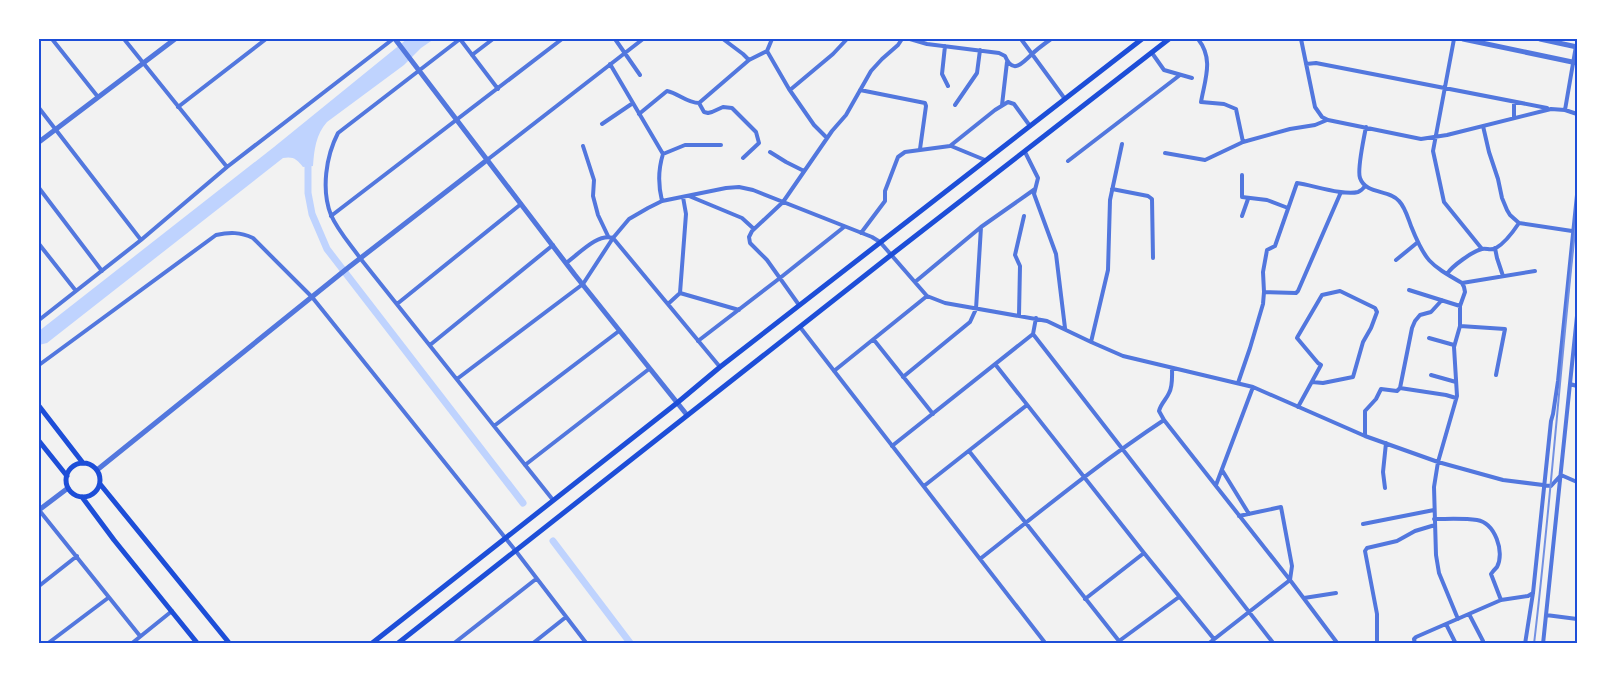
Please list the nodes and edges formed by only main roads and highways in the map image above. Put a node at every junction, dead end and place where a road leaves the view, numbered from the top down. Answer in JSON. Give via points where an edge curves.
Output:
{"nodes":[{"id":1,"x":1142,"y":39,"type":"edge"},
{"id":2,"x":1169,"y":39,"type":"edge"},
{"id":3,"x":39,"y":406,"type":"edge"},
{"id":4,"x":39,"y":441,"type":"edge"},
{"id":5,"x":83,"y":463,"type":"junction"},
{"id":6,"x":67,"y":476,"type":"junction"},
{"id":7,"x":100,"y":484,"type":"junction"},
{"id":8,"x":82,"y":497,"type":"junction"},
{"id":9,"x":198,"y":644,"type":"edge"},
{"id":10,"x":230,"y":644,"type":"edge"},
{"id":11,"x":371,"y":644,"type":"edge"},
{"id":12,"x":397,"y":644,"type":"edge"}],
"edges":[{"from":1,"to":11,"type":"main road"},
{"from":2,"to":12,"type":"main road"},
{"from":3,"to":5,"type":"main road"},
{"from":4,"to":6,"type":"main road"},
{"from":5,"to":6,"type":"main road"},
{"from":5,"to":7,"type":"main road","via":[[97,470]]},
{"from":6,"to":8,"type":"main road","via":[[68,488]]},
{"from":7,"to":8,"type":"main road","via":[[92,495]]},
{"from":7,"to":10,"type":"main road"},
{"from":8,"to":9,"type":"main road"}]}
